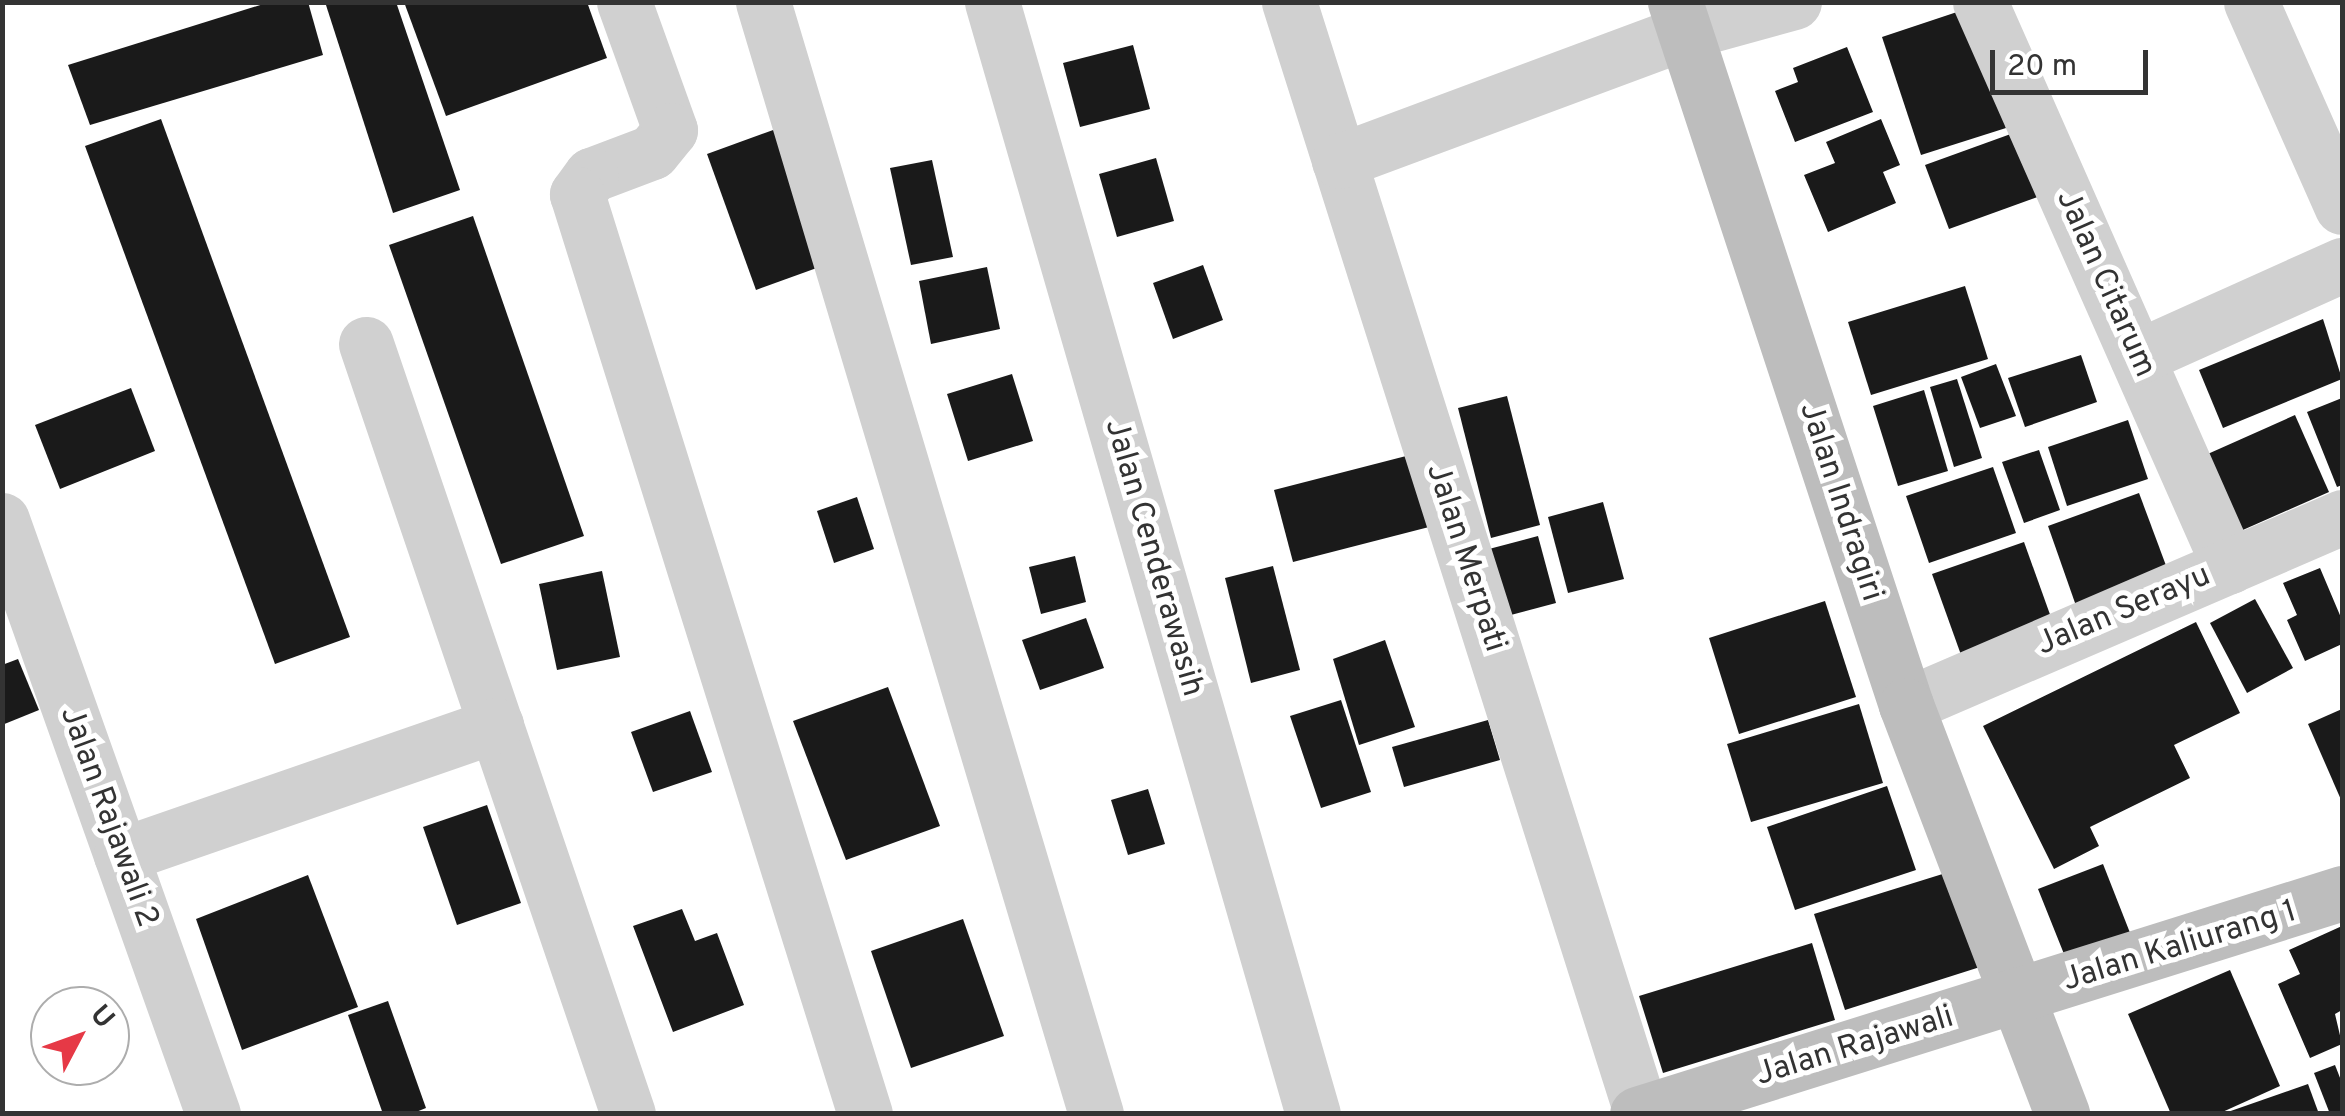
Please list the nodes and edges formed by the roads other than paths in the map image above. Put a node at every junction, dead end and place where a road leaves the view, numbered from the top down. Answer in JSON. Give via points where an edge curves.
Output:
{"nodes":[{"id":1,"x":624,"y":2,"type":"edge"},
{"id":2,"x":763,"y":2,"type":"edge"},
{"id":3,"x":992,"y":2,"type":"edge"},
{"id":4,"x":1289,"y":2,"type":"edge"},
{"id":5,"x":1794,"y":2,"type":"edge"},
{"id":6,"x":1980,"y":2,"type":"edge"},
{"id":7,"x":2252,"y":2,"type":"edge"},
{"id":8,"x":1680,"y":18,"type":"edge"},
{"id":9,"x":1339,"y":162,"type":"junction"},
{"id":10,"x":2342,"y":206,"type":"edge"},
{"id":11,"x":2342,"y":265,"type":"edge"},
{"id":12,"x":366,"y":344,"type":"dead end"},
{"id":13,"x":2137,"y":356,"type":"junction"},
{"id":14,"x":2342,"y":516,"type":"edge"},
{"id":15,"x":2,"y":520,"type":"edge"},
{"id":16,"x":2228,"y":566,"type":"junction"},
{"id":17,"x":1906,"y":705,"type":"junction"},
{"id":18,"x":496,"y":725,"type":"junction"},
{"id":19,"x":121,"y":854,"type":"junction"},
{"id":20,"x":2342,"y":893,"type":"edge"},
{"id":21,"x":2016,"y":998,"type":"junction"},
{"id":22,"x":1639,"y":1113,"type":"edge"},
{"id":23,"x":213,"y":1114,"type":"edge"},
{"id":24,"x":628,"y":1114,"type":"edge"},
{"id":25,"x":865,"y":1114,"type":"edge"},
{"id":26,"x":1096,"y":1114,"type":"edge"},
{"id":27,"x":1313,"y":1114,"type":"edge"},
{"id":28,"x":2062,"y":1114,"type":"edge"}],
"edges":[{"from":1,"to":25,"type":"street","via":[[670,130],[652,152],[591,175],[577,194]]},
{"from":2,"to":26,"type":"street"},
{"from":3,"to":27,"type":"street","name":"Jalan Cenderawasih"},
{"from":4,"to":9,"type":"street","name":"Jalan Merpati"},
{"from":5,"to":8,"type":"street"},
{"from":6,"to":13,"type":"street","name":"Jalan Citarum"},
{"from":7,"to":10,"type":"street"},
{"from":8,"to":9,"type":"street"},
{"from":8,"to":17,"type":"main road","name":"Jalan Indragiri"},
{"from":9,"to":22,"type":"street","name":"Jalan Merpati"},
{"from":11,"to":13,"type":"street"},
{"from":12,"to":18,"type":"street"},
{"from":13,"to":16,"type":"street","name":"Jalan Citarum"},
{"from":14,"to":16,"type":"street","name":"Jalan Serayu"},
{"from":15,"to":19,"type":"street","name":"Jalan Rajawali 2"},
{"from":16,"to":17,"type":"street","name":"Jalan Serayu"},
{"from":17,"to":21,"type":"main road","name":"Jalan Indragiri"},
{"from":18,"to":19,"type":"street"},
{"from":18,"to":24,"type":"street"},
{"from":19,"to":23,"type":"street","name":"Jalan Rajawali 2"},
{"from":20,"to":21,"type":"main road","name":"Jalan Kaliurang 1"},
{"from":21,"to":22,"type":"main road","name":"Jalan Rajawali"},
{"from":21,"to":28,"type":"main road","name":"Jalan Indragiri"}]}
